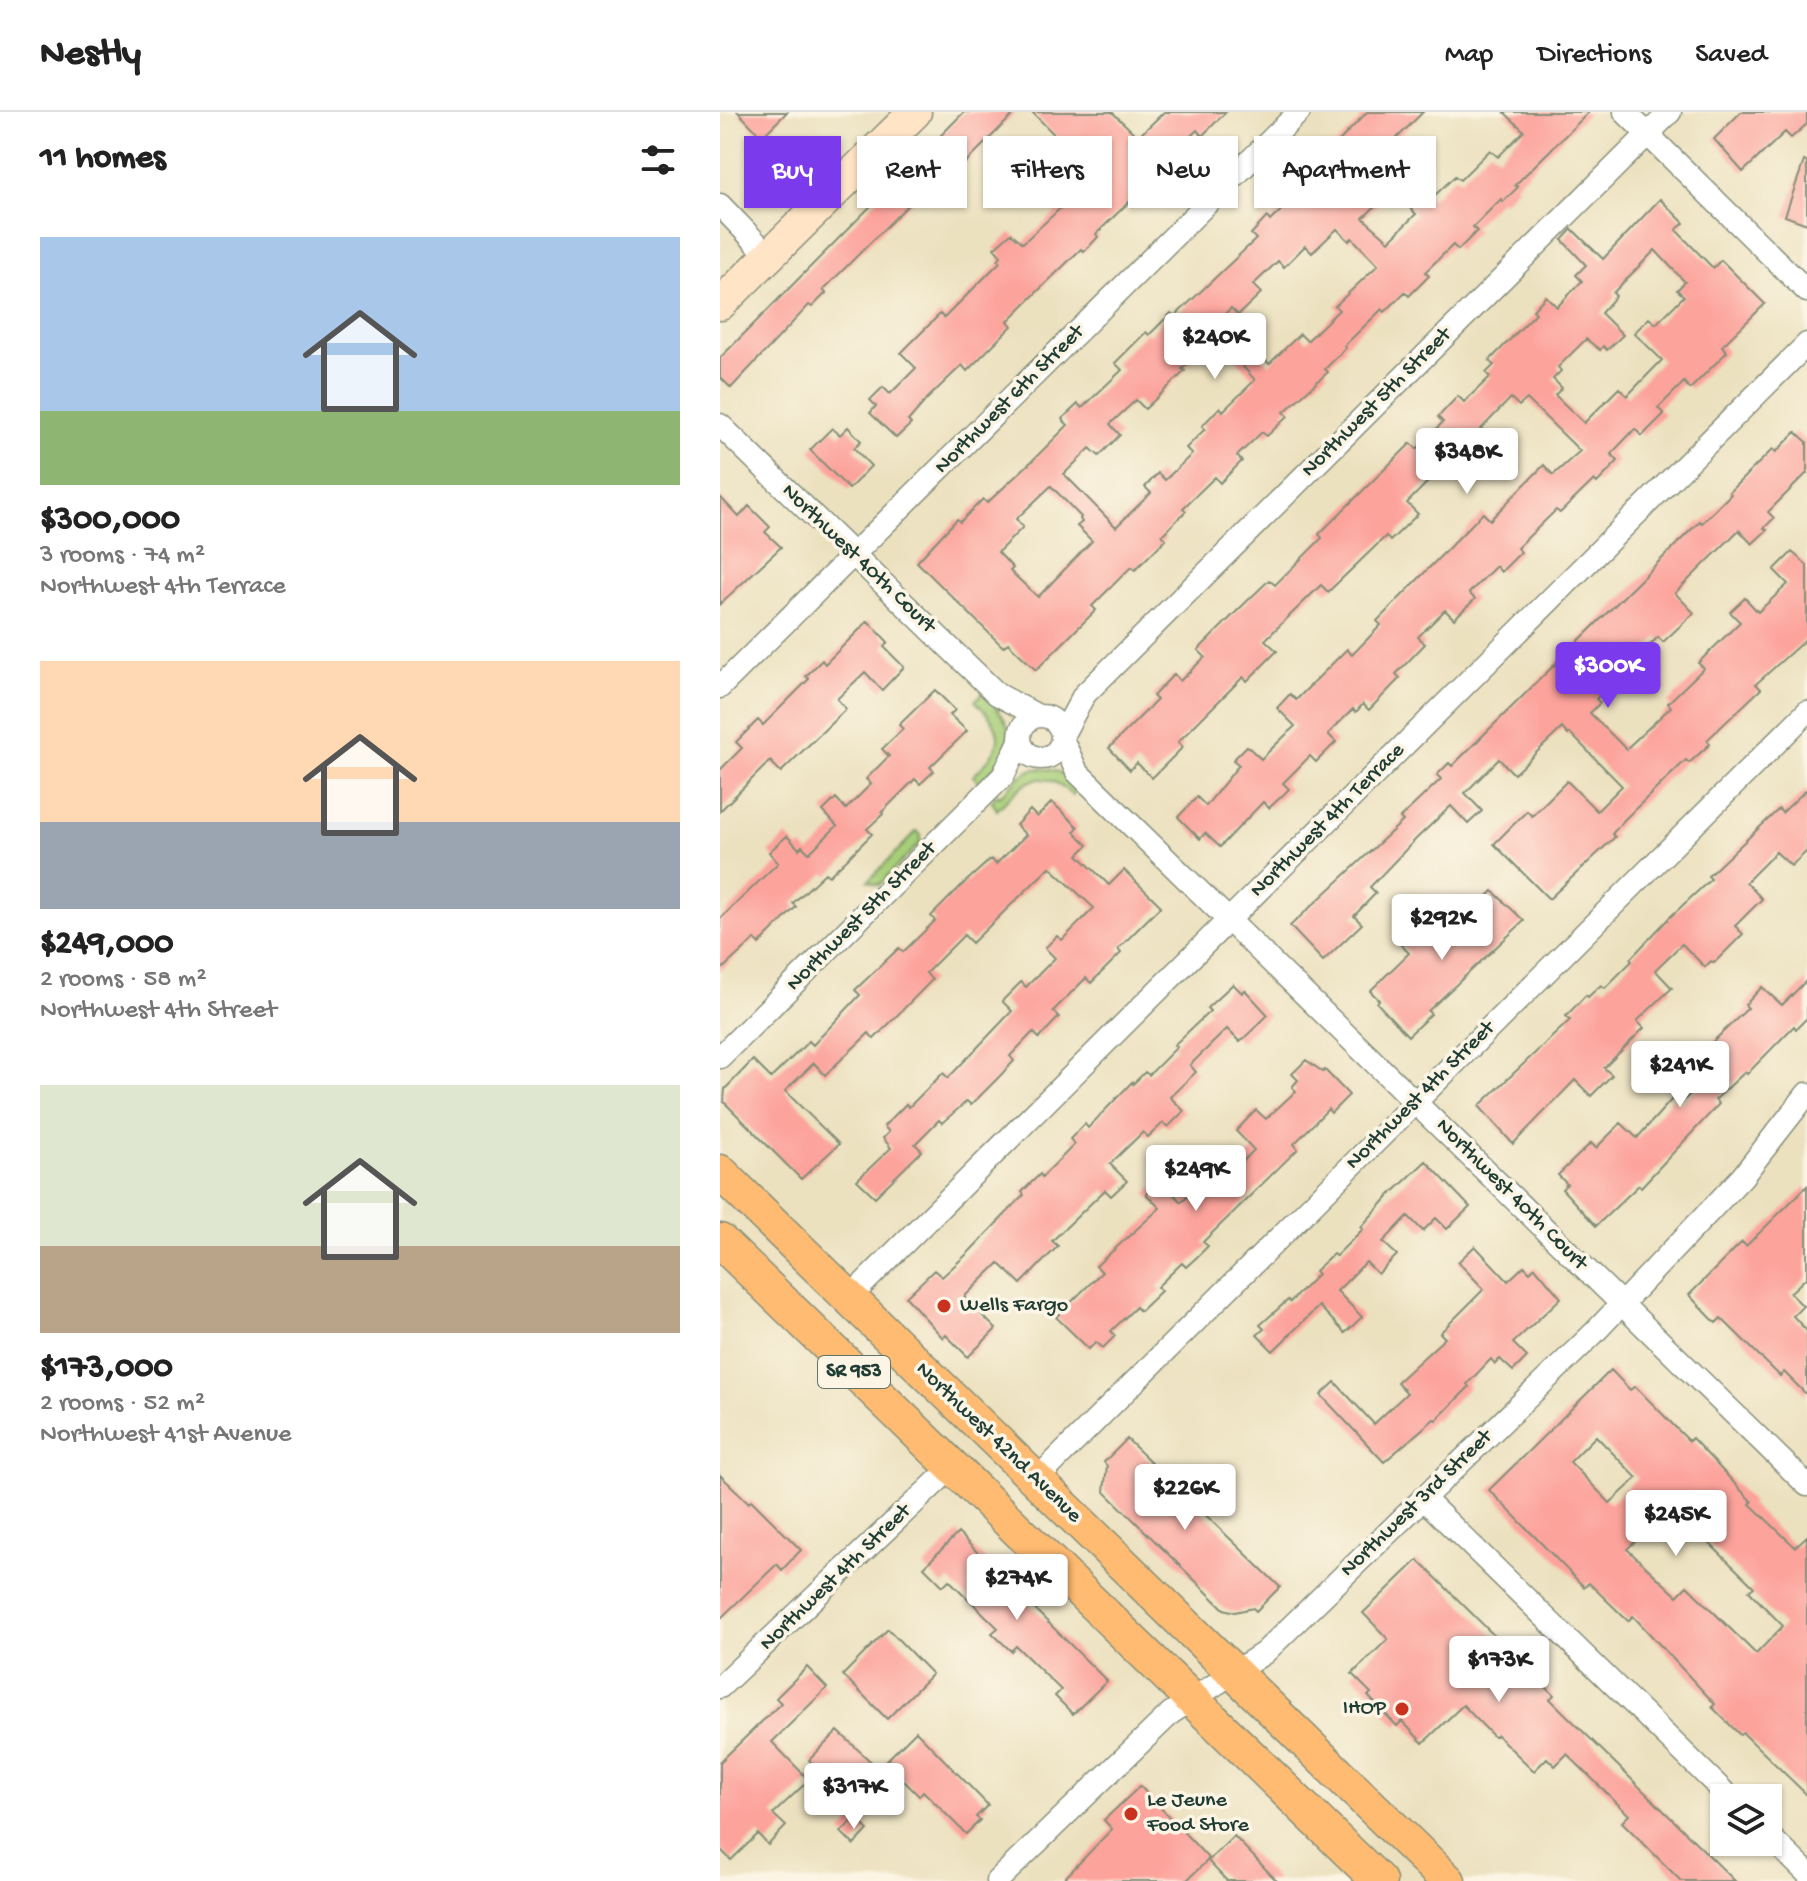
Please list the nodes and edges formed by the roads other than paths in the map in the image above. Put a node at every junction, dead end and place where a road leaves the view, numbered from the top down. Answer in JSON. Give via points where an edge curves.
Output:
{"nodes":[{"id":1,"x":915,"y":112,"type":"edge"},
{"id":2,"x":1299,"y":112,"type":"edge"},
{"id":3,"x":1625,"y":112,"type":"edge"},
{"id":4,"x":1670,"y":112,"type":"edge"},
{"id":5,"x":1648,"y":134,"type":"junction"},
{"id":6,"x":720,"y":205,"type":"edge"},
{"id":7,"x":768,"y":255,"type":"junction"},
{"id":8,"x":1807,"y":291,"type":"edge"},
{"id":9,"x":720,"y":304,"type":"edge"},
{"id":10,"x":1807,"y":344,"type":"edge"},
{"id":11,"x":720,"y":425,"type":"edge"},
{"id":12,"x":854,"y":555,"type":"junction"},
{"id":13,"x":720,"y":687,"type":"edge"},
{"id":14,"x":997,"y":694,"type":"junction"},
{"id":15,"x":1084,"y":695,"type":"junction"},
{"id":16,"x":1807,"y":712,"type":"edge"},
{"id":17,"x":1041,"y":716,"type":"junction"},
{"id":18,"x":1019,"y":738,"type":"junction"},
{"id":19,"x":1052,"y":747,"type":"junction"},
{"id":20,"x":1003,"y":776,"type":"junction"},
{"id":21,"x":1229,"y":920,"type":"junction"},
{"id":22,"x":720,"y":1057,"type":"edge"},
{"id":23,"x":1807,"y":1094,"type":"edge"},
{"id":24,"x":1416,"y":1102,"type":"junction"},
{"id":25,"x":720,"y":1172,"type":"edge"},
{"id":26,"x":720,"y":1239,"type":"edge"},
{"id":27,"x":817,"y":1266,"type":"junction"},
{"id":28,"x":849,"y":1298,"type":"junction"},
{"id":29,"x":1621,"y":1304,"type":"junction"},
{"id":30,"x":951,"y":1468,"type":"junction"},
{"id":31,"x":1036,"y":1480,"type":"junction"},
{"id":32,"x":1807,"y":1485,"type":"edge"},
{"id":33,"x":1423,"y":1498,"type":"junction"},
{"id":34,"x":1235,"y":1672,"type":"junction"},
{"id":35,"x":720,"y":1687,"type":"edge"},
{"id":36,"x":1193,"y":1699,"type":"junction"},
{"id":37,"x":1716,"y":1784,"type":"edge"},
{"id":38,"x":1782,"y":1849,"type":"edge"},
{"id":39,"x":1807,"y":1873,"type":"edge"},
{"id":40,"x":997,"y":1881,"type":"edge"},
{"id":41,"x":1379,"y":1881,"type":"edge"},
{"id":42,"x":1448,"y":1881,"type":"edge"}],
"edges":[{"from":1,"to":7,"type":"main road"},
{"from":2,"to":12,"type":"street","name":"Northwest 6th Street"},
{"from":3,"to":5,"type":"street"},
{"from":4,"to":5,"type":"street","name":"Northwest 5th Street"},
{"from":5,"to":8,"type":"street"},
{"from":5,"to":15,"type":"street","name":"Northwest 5th Street"},
{"from":6,"to":7,"type":"street"},
{"from":7,"to":9,"type":"main road"},
{"from":10,"to":21,"type":"street","name":"Northwest 4th Terrace"},
{"from":11,"to":12,"type":"street","name":"Northwest 40th Court"},
{"from":12,"to":13,"type":"street","name":"Northwest 6th Street"},
{"from":12,"to":14,"type":"street","name":"Northwest 40th Court"},
{"from":14,"to":17,"type":"street","name":"Northwest 40th Court"},
{"from":14,"to":18,"type":"street","name":"Northwest 40th Court"},
{"from":15,"to":17,"type":"street","name":"Northwest 5th Street"},
{"from":15,"to":19,"type":"street","name":"Northwest 5th Street"},
{"from":16,"to":24,"type":"street","name":"Northwest 4th Street"},
{"from":17,"to":18,"type":"street","via":[[1026,722]]},
{"from":17,"to":19,"type":"street","via":[[1058,723]]},
{"from":18,"to":19,"type":"street","via":[[1026,752]]},
{"from":18,"to":20,"type":"street","name":"Northwest 5th Street"},
{"from":19,"to":20,"type":"street","name":"Northwest 5th Street"},
{"from":19,"to":21,"type":"street","name":"Northwest 40th Court"},
{"from":20,"to":22,"type":"street","name":"Northwest 5th Street"},
{"from":21,"to":24,"type":"street","name":"Northwest 40th Court"},
{"from":21,"to":28,"type":"street","name":"Northwest 4th Terrace"},
{"from":23,"to":29,"type":"street","name":"Northwest 3rd Street","via":[[1742,1177]]},
{"from":24,"to":29,"type":"street","name":"Northwest 40th Court"},
{"from":24,"to":31,"type":"street","name":"Northwest 4th Street"},
{"from":25,"to":27,"type":"main road","name":"Northwest 42nd Avenue","number":"SR 953"},
{"from":26,"to":27,"type":"main road","via":[[739,1232],[759,1236]]},
{"from":26,"to":30,"type":"main road","number":"SR 953"},
{"from":27,"to":28,"type":"main road","name":"Northwest 42nd Avenue","number":"SR 953"},
{"from":28,"to":31,"type":"main road","name":"Northwest 42nd Avenue","number":"SR 953"},
{"from":29,"to":32,"type":"street","name":"Northwest 40th Court"},
{"from":29,"to":33,"type":"street","name":"Northwest 3rd Street"},
{"from":30,"to":35,"type":"street","name":"Northwest 4th Street"},
{"from":30,"to":36,"type":"main road","number":"SR 953"},
{"from":31,"to":34,"type":"main road","name":"Northwest 42nd Avenue","number":"SR 953"},
{"from":33,"to":34,"type":"street","name":"Northwest 3rd Street","via":[[1273,1645]]},
{"from":33,"to":37,"type":"street"},
{"from":34,"to":36,"type":"street","name":"Northwest 3rd Street"},
{"from":34,"to":42,"type":"main road","name":"Northwest 42nd Avenue","number":"SR 953"},
{"from":36,"to":40,"type":"street","name":"Northwest 3rd Street","via":[[1171,1713]]},
{"from":36,"to":41,"type":"main road","number":"SR 953"},
{"from":38,"to":39,"type":"street"}]}
